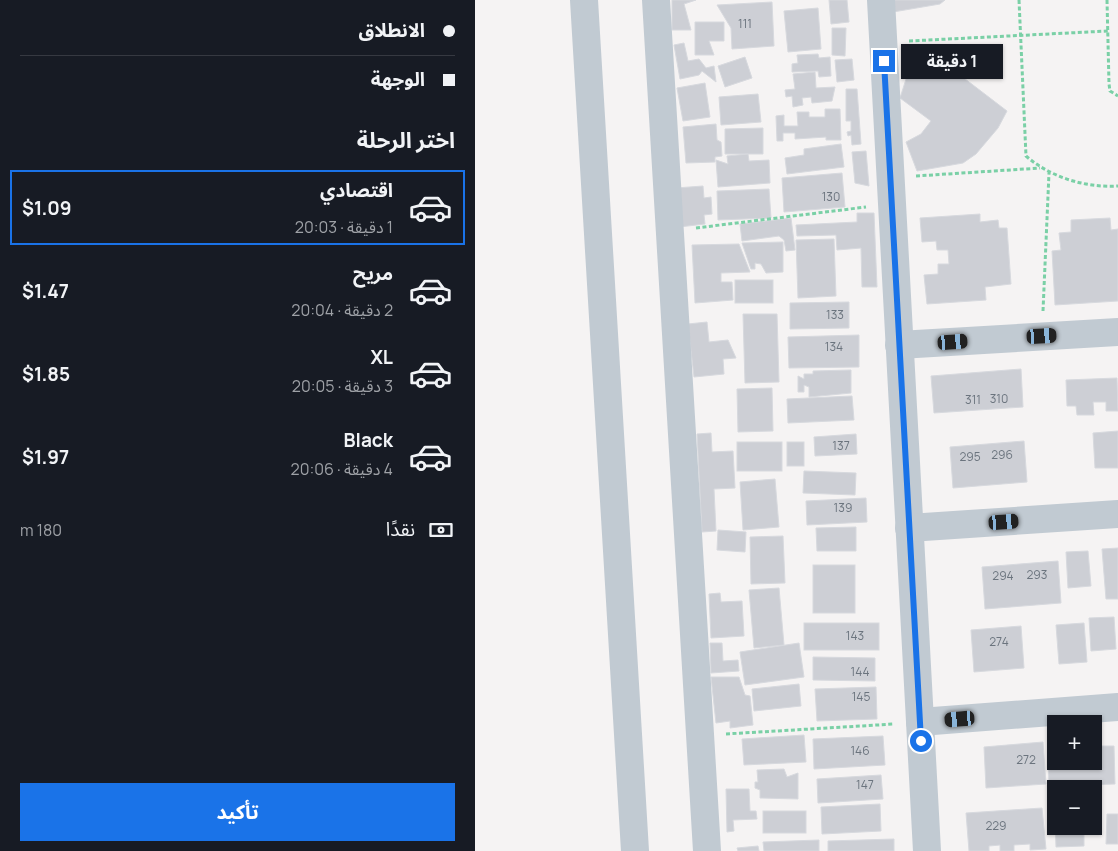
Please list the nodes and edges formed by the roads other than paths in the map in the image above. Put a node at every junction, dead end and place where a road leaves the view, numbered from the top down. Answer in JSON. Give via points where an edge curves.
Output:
{"nodes":[{"id":1,"x":584,"y":0,"type":"edge"},
{"id":2,"x":657,"y":0,"type":"edge"},
{"id":3,"x":881,"y":0,"type":"edge"},
{"id":4,"x":1118,"y":332,"type":"edge"},
{"id":5,"x":899,"y":345,"type":"junction"},
{"id":6,"x":1118,"y":514,"type":"edge"},
{"id":7,"x":909,"y":528,"type":"junction"},
{"id":8,"x":1118,"y":707,"type":"edge"},
{"id":9,"x":920,"y":722,"type":"junction"},
{"id":10,"x":635,"y":851,"type":"edge"},
{"id":11,"x":707,"y":851,"type":"edge"},
{"id":12,"x":927,"y":851,"type":"edge"}],
"edges":[{"from":1,"to":10,"type":"street"},
{"from":2,"to":11,"type":"street"},
{"from":3,"to":5,"type":"street"},
{"from":4,"to":5,"type":"street"},
{"from":5,"to":7,"type":"street"},
{"from":6,"to":7,"type":"street"},
{"from":7,"to":9,"type":"street"},
{"from":8,"to":9,"type":"street"},
{"from":9,"to":12,"type":"street"}]}
